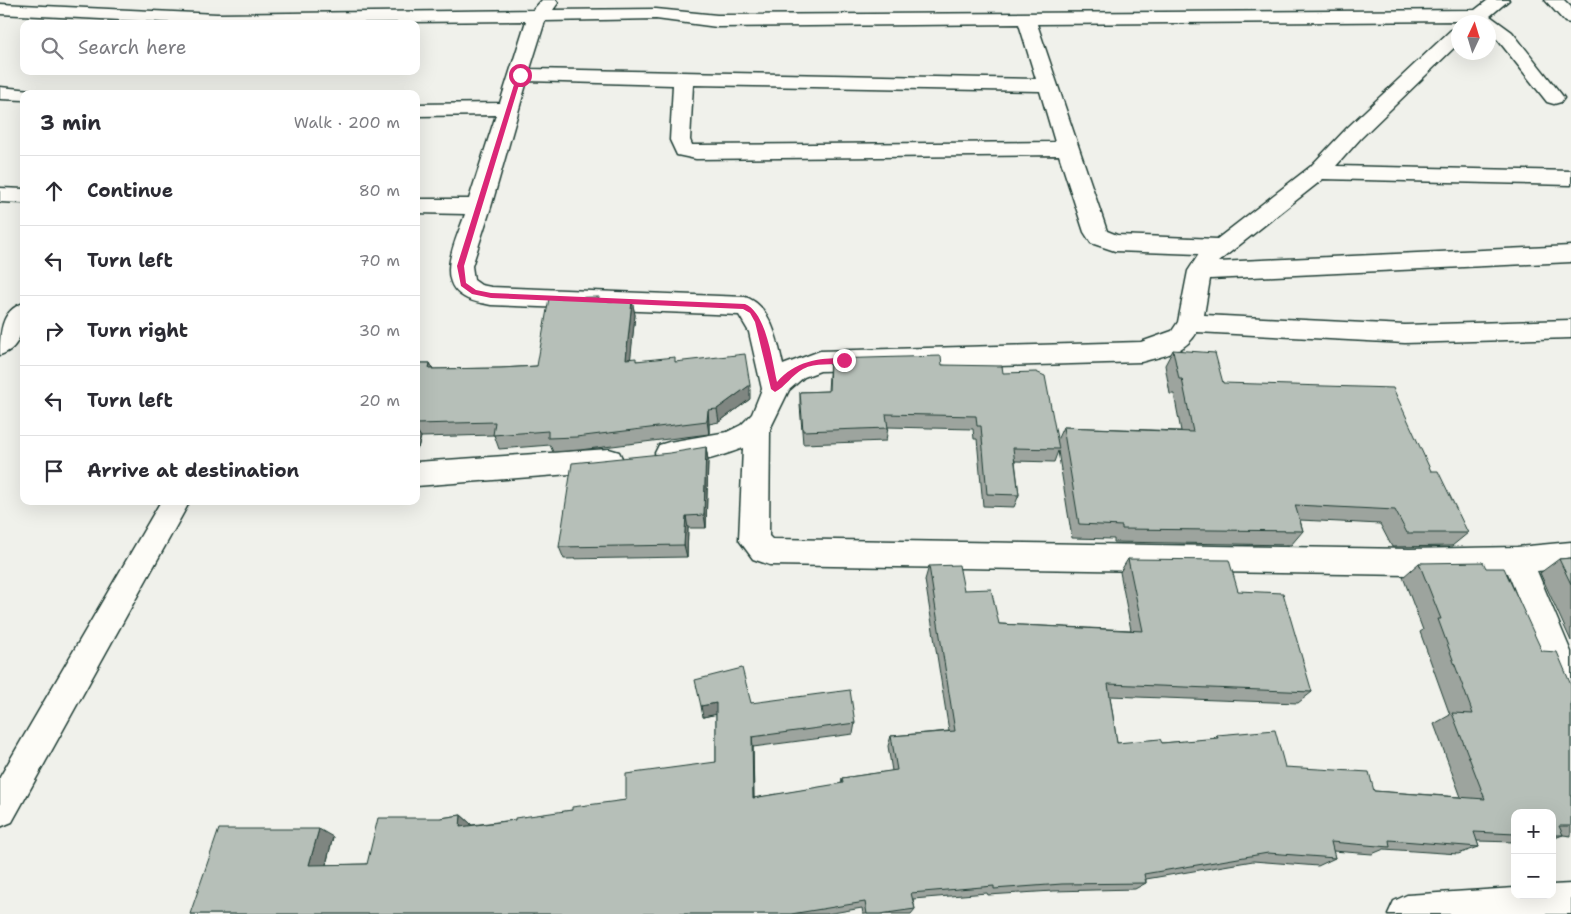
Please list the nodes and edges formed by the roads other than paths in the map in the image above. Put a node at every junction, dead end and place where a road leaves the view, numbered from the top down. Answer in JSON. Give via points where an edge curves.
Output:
{"nodes":[{"id":1,"x":1340,"y":0,"type":"edge"},
{"id":2,"x":1500,"y":0,"type":"edge"},
{"id":3,"x":1554,"y":0,"type":"edge"},
{"id":4,"x":544,"y":8,"type":"edge"},
{"id":5,"x":0,"y":9,"type":"edge"},
{"id":6,"x":1479,"y":15,"type":"edge"},
{"id":7,"x":1353,"y":16,"type":"junction"},
{"id":8,"x":1026,"y":18,"type":"junction"},
{"id":9,"x":1451,"y":18,"type":"edge"},
{"id":10,"x":1571,"y":18,"type":"edge"},
{"id":11,"x":1496,"y":31,"type":"edge"},
{"id":12,"x":1451,"y":41,"type":"edge"},
{"id":13,"x":520,"y":75,"type":"junction"},
{"id":14,"x":683,"y":79,"type":"junction"},
{"id":15,"x":1048,"y":85,"type":"junction"},
{"id":16,"x":0,"y":93,"type":"edge"},
{"id":17,"x":20,"y":94,"type":"edge"},
{"id":18,"x":1554,"y":98,"type":"dead end"},
{"id":19,"x":509,"y":109,"type":"junction"},
{"id":20,"x":420,"y":110,"type":"edge"},
{"id":21,"x":1068,"y":148,"type":"junction"},
{"id":22,"x":1318,"y":172,"type":"junction"},
{"id":23,"x":1571,"y":178,"type":"edge"},
{"id":24,"x":0,"y":195,"type":"edge"},
{"id":25,"x":20,"y":196,"type":"edge"},
{"id":26,"x":420,"y":206,"type":"edge"},
{"id":27,"x":480,"y":207,"type":"junction"},
{"id":28,"x":1219,"y":247,"type":"junction"},
{"id":29,"x":1571,"y":254,"type":"edge"},
{"id":30,"x":1200,"y":271,"type":"junction"},
{"id":31,"x":20,"y":318,"type":"edge"},
{"id":32,"x":1190,"y":323,"type":"junction"},
{"id":33,"x":1571,"y":329,"type":"edge"},
{"id":34,"x":0,"y":346,"type":"edge"},
{"id":35,"x":775,"y":389,"type":"junction"},
{"id":36,"x":757,"y":429,"type":"junction"},
{"id":37,"x":420,"y":474,"type":"edge"},
{"id":38,"x":174,"y":505,"type":"edge"},
{"id":39,"x":1571,"y":555,"type":"edge"},
{"id":40,"x":1517,"y":560,"type":"junction"},
{"id":41,"x":1571,"y":690,"type":"edge"},
{"id":42,"x":0,"y":810,"type":"edge"},
{"id":43,"x":1571,"y":902,"type":"edge"},
{"id":44,"x":1407,"y":914,"type":"edge"}],
"edges":[{"from":1,"to":7,"type":"street"},
{"from":2,"to":6,"type":"street"},
{"from":3,"to":10,"type":"street"},
{"from":4,"to":5,"type":"street","via":[[217,19]]},
{"from":4,"to":8,"type":"street","via":[[717,21]]},
{"from":4,"to":13,"type":"street"},
{"from":7,"to":8,"type":"street"},
{"from":7,"to":9,"type":"street"},
{"from":8,"to":15,"type":"street"},
{"from":11,"to":18,"type":"street","via":[[1505,36]]},
{"from":12,"to":22,"type":"street"},
{"from":13,"to":14,"type":"street"},
{"from":13,"to":19,"type":"street"},
{"from":14,"to":15,"type":"street"},
{"from":14,"to":21,"type":"street","via":[[680,140],[684,150]]},
{"from":15,"to":21,"type":"street"},
{"from":16,"to":17,"type":"street"},
{"from":19,"to":20,"type":"street"},
{"from":19,"to":27,"type":"street"},
{"from":21,"to":28,"type":"street","via":[[1094,232],[1099,237],[1115,243]]},
{"from":22,"to":23,"type":"street"},
{"from":22,"to":28,"type":"street"},
{"from":24,"to":25,"type":"street"},
{"from":26,"to":27,"type":"street"},
{"from":27,"to":35,"type":"street","via":[[460,266],[463,284],[474,292],[491,296],[745,306],[758,322]]},
{"from":28,"to":30,"type":"street"},
{"from":29,"to":30,"type":"street"},
{"from":30,"to":32,"type":"street"},
{"from":31,"to":34,"type":"street"},
{"from":32,"to":33,"type":"street","via":[[1404,334]]},
{"from":32,"to":35,"type":"street","via":[[1181,338],[1141,352],[820,361],[802,366]]},
{"from":35,"to":36,"type":"street"},
{"from":36,"to":37,"type":"street","via":[[720,445],[636,457]]},
{"from":36,"to":40,"type":"street","via":[[754,540],[763,550],[770,552],[1410,562]]},
{"from":38,"to":42,"type":"street"},
{"from":39,"to":40,"type":"street"},
{"from":40,"to":41,"type":"street"},
{"from":43,"to":44,"type":"street"}]}
